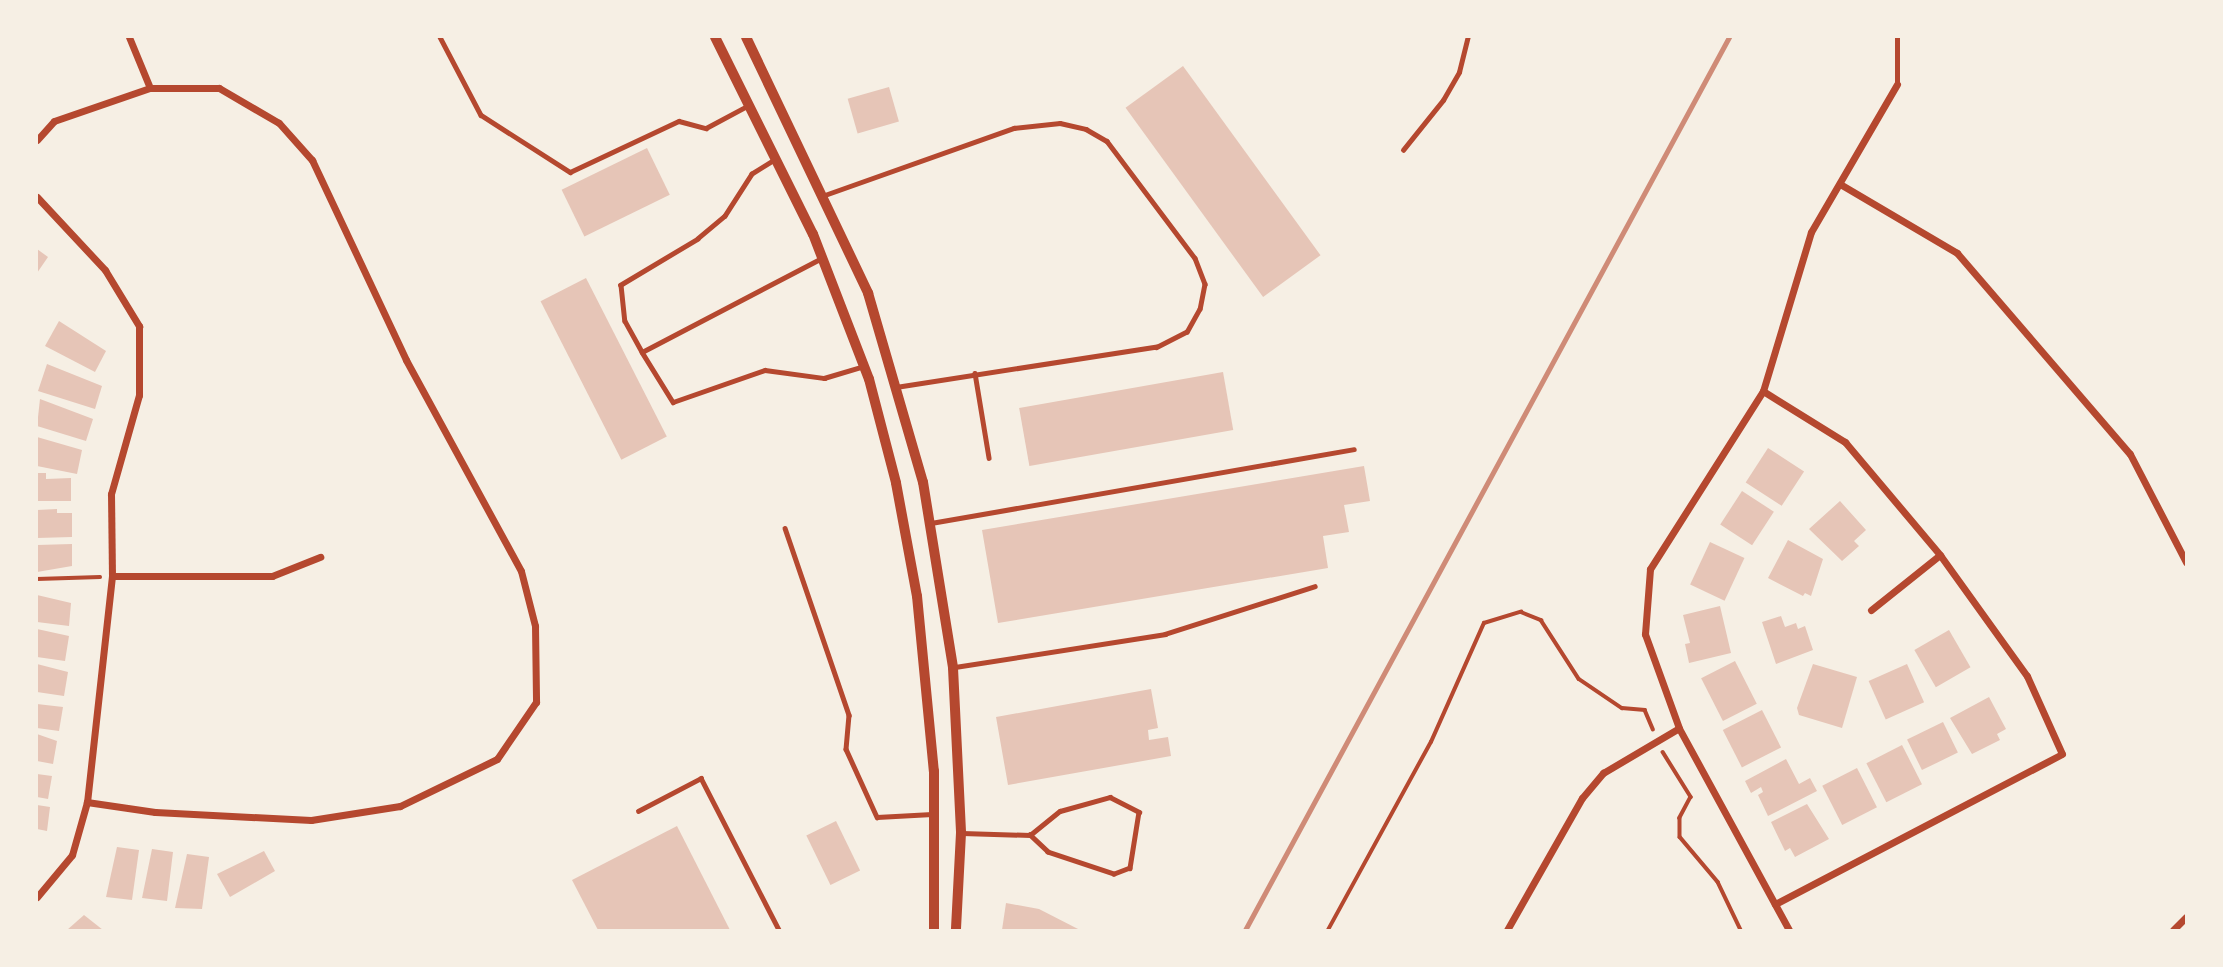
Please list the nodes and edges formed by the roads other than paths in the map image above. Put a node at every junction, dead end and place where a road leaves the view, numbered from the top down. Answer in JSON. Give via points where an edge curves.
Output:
{"nodes":[{"id":1,"x":129,"y":37,"type":"edge"},
{"id":2,"x":440,"y":37,"type":"edge"},
{"id":3,"x":715,"y":37,"type":"edge"},
{"id":4,"x":746,"y":37,"type":"edge"},
{"id":5,"x":1468,"y":37,"type":"edge"},
{"id":6,"x":1897,"y":37,"type":"edge"},
{"id":7,"x":1897,"y":84,"type":"joint"},
{"id":8,"x":150,"y":88,"type":"junction"},
{"id":9,"x":750,"y":105,"type":"junction"},
{"id":10,"x":37,"y":140,"type":"edge"},
{"id":11,"x":1403,"y":150,"type":"dead end"},
{"id":12,"x":777,"y":158,"type":"junction"},
{"id":13,"x":1840,"y":184,"type":"junction"},
{"id":14,"x":822,"y":196,"type":"junction"},
{"id":15,"x":37,"y":197,"type":"edge"},
{"id":16,"x":822,"y":258,"type":"junction"},
{"id":17,"x":642,"y":352,"type":"junction"},
{"id":18,"x":864,"y":366,"type":"junction"},
{"id":19,"x":975,"y":373,"type":"junction"},
{"id":20,"x":898,"y":387,"type":"junction"},
{"id":21,"x":1763,"y":391,"type":"junction"},
{"id":22,"x":1354,"y":449,"type":"dead end"},
{"id":23,"x":989,"y":458,"type":"dead end"},
{"id":24,"x":930,"y":524,"type":"junction"},
{"id":25,"x":785,"y":528,"type":"dead end"},
{"id":26,"x":1940,"y":555,"type":"junction"},
{"id":27,"x":320,"y":558,"type":"dead end"},
{"id":28,"x":2186,"y":562,"type":"edge"},
{"id":29,"x":112,"y":576,"type":"junction"},
{"id":30,"x":1315,"y":586,"type":"dead end"},
{"id":31,"x":1871,"y":610,"type":"dead end"},
{"id":32,"x":953,"y":668,"type":"junction"},
{"id":33,"x":1679,"y":728,"type":"junction"},
{"id":34,"x":87,"y":802,"type":"junction"},
{"id":35,"x":638,"y":811,"type":"dead end"},
{"id":36,"x":933,"y":814,"type":"junction"},
{"id":37,"x":961,"y":833,"type":"junction"},
{"id":38,"x":1030,"y":835,"type":"junction"},
{"id":39,"x":37,"y":897,"type":"edge"},
{"id":40,"x":1776,"y":904,"type":"junction"},
{"id":41,"x":2186,"y":916,"type":"edge"},
{"id":42,"x":779,"y":930,"type":"edge"},
{"id":43,"x":934,"y":930,"type":"edge"},
{"id":44,"x":956,"y":930,"type":"edge"},
{"id":45,"x":1507,"y":930,"type":"edge"},
{"id":46,"x":1789,"y":930,"type":"edge"},
{"id":47,"x":2173,"y":930,"type":"edge"}],
"edges":[{"from":1,"to":8,"type":"street"},
{"from":2,"to":9,"type":"lane","via":[[481,115],[570,172],[679,121],[706,128]]},
{"from":3,"to":9,"type":"street"},
{"from":4,"to":14,"type":"street"},
{"from":5,"to":11,"type":"lane","via":[[1448,91]]},
{"from":6,"to":7,"type":"lane"},
{"from":7,"to":13,"type":"street"},
{"from":8,"to":10,"type":"street","via":[[54,121]]},
{"from":8,"to":34,"type":"street","via":[[219,88],[279,123],[312,160],[405,360],[521,571],[536,626],[536,702],[497,759],[400,806],[311,820],[155,811]]},
{"from":9,"to":12,"type":"street"},
{"from":12,"to":16,"type":"street"},
{"from":12,"to":17,"type":"lane","via":[[752,174],[725,216],[698,240],[621,285],[625,321]]},
{"from":13,"to":21,"type":"street","via":[[1811,232]]},
{"from":13,"to":28,"type":"street","via":[[1958,253],[2130,454]]},
{"from":14,"to":19,"type":"lane","via":[[1014,128],[1060,123],[1086,129],[1107,141],[1195,258],[1205,284],[1200,309],[1187,332],[1157,347]]},
{"from":14,"to":20,"type":"street","via":[[868,293]]},
{"from":15,"to":29,"type":"street","via":[[105,270],[139,326],[139,395],[111,494]]},
{"from":16,"to":17,"type":"lane"},
{"from":16,"to":18,"type":"street"},
{"from":17,"to":18,"type":"lane","via":[[673,402],[765,370],[824,378]]},
{"from":18,"to":36,"type":"street","via":[[896,483],[917,596],[934,771]]},
{"from":19,"to":20,"type":"lane"},
{"from":19,"to":23,"type":"lane"},
{"from":20,"to":24,"type":"street"},
{"from":21,"to":26,"type":"street","via":[[1845,442]]},
{"from":21,"to":33,"type":"street","via":[[1650,569],[1645,634]]},
{"from":22,"to":24,"type":"lane"},
{"from":24,"to":32,"type":"street"},
{"from":25,"to":36,"type":"lane","via":[[849,715],[846,749],[877,817]]},
{"from":26,"to":31,"type":"street"},
{"from":26,"to":40,"type":"street","via":[[2027,676],[2062,754]]},
{"from":27,"to":29,"type":"street","via":[[272,576]]},
{"from":29,"to":34,"type":"street"},
{"from":30,"to":32,"type":"lane","via":[[1165,634]]},
{"from":32,"to":37,"type":"street"},
{"from":33,"to":40,"type":"street"},
{"from":33,"to":45,"type":"street","via":[[1603,773],[1582,798]]},
{"from":34,"to":39,"type":"street","via":[[72,855]]},
{"from":35,"to":42,"type":"lane","via":[[701,778]]},
{"from":36,"to":43,"type":"street"},
{"from":37,"to":38,"type":"lane"},
{"from":37,"to":44,"type":"street"},
{"from":38,"to":38,"type":"lane","via":[[1060,811],[1110,797],[1139,812],[1130,868],[1114,874],[1048,852]]},
{"from":40,"to":46,"type":"street"},
{"from":41,"to":47,"type":"street"}]}
